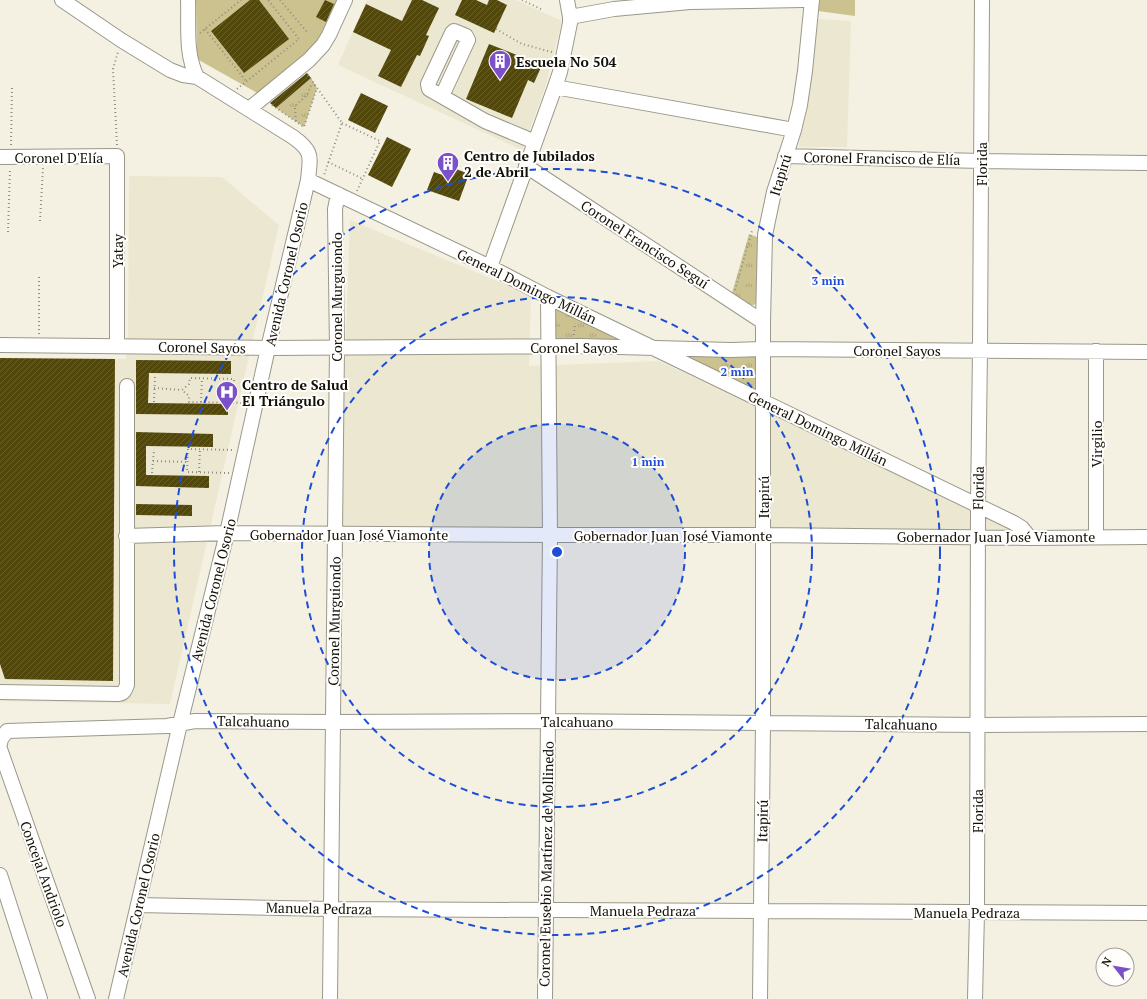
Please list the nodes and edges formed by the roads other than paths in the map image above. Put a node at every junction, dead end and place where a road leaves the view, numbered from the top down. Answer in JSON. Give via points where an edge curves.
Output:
{"nodes":[{"id":1,"x":62,"y":0,"type":"edge"},
{"id":2,"x":188,"y":0,"type":"edge"},
{"id":3,"x":345,"y":0,"type":"edge"},
{"id":4,"x":567,"y":0,"type":"edge"},
{"id":5,"x":803,"y":0,"type":"edge"},
{"id":6,"x":812,"y":0,"type":"edge"},
{"id":7,"x":982,"y":0,"type":"edge"},
{"id":8,"x":570,"y":17,"type":"junction"},
{"id":9,"x":197,"y":77,"type":"junction"},
{"id":10,"x":555,"y":87,"type":"junction"},
{"id":11,"x":442,"y":96,"type":"dead end"},
{"id":12,"x":249,"y":109,"type":"junction"},
{"id":13,"x":794,"y":130,"type":"junction"},
{"id":14,"x":535,"y":142,"type":"junction"},
{"id":15,"x":117,"y":156,"type":"joint"},
{"id":16,"x":785,"y":156,"type":"junction"},
{"id":17,"x":0,"y":157,"type":"edge"},
{"id":18,"x":981,"y":161,"type":"junction"},
{"id":19,"x":1147,"y":163,"type":"edge"},
{"id":20,"x":526,"y":166,"type":"junction"},
{"id":21,"x":314,"y":183,"type":"junction"},
{"id":22,"x":338,"y":194,"type":"junction"},
{"id":23,"x":490,"y":267,"type":"junction"},
{"id":24,"x":548,"y":297,"type":"junction"},
{"id":25,"x":763,"y":322,"type":"junction"},
{"id":26,"x":0,"y":345,"type":"edge"},
{"id":27,"x":117,"y":346,"type":"junction"},
{"id":28,"x":549,"y":346,"type":"junction"},
{"id":29,"x":337,"y":347,"type":"junction"},
{"id":30,"x":268,"y":348,"type":"junction"},
{"id":31,"x":651,"y":348,"type":"junction"},
{"id":32,"x":764,"y":349,"type":"junction"},
{"id":33,"x":980,"y":350,"type":"junction"},
{"id":34,"x":1096,"y":351,"type":"junction"},
{"id":35,"x":1147,"y":352,"type":"edge"},
{"id":36,"x":127,"y":386,"type":"dead end"},
{"id":37,"x":764,"y":402,"type":"junction"},
{"id":38,"x":978,"y":506,"type":"junction"},
{"id":39,"x":227,"y":533,"type":"junction"},
{"id":40,"x":335,"y":533,"type":"junction"},
{"id":41,"x":550,"y":535,"type":"junction"},
{"id":42,"x":763,"y":535,"type":"junction"},
{"id":43,"x":126,"y":536,"type":"junction"},
{"id":44,"x":1096,"y":536,"type":"junction"},
{"id":45,"x":978,"y":537,"type":"junction"},
{"id":46,"x":1147,"y":537,"type":"edge"},
{"id":47,"x":1030,"y":538,"type":"junction"},
{"id":48,"x":0,"y":692,"type":"edge"},
{"id":49,"x":547,"y":721,"type":"junction"},
{"id":50,"x":333,"y":722,"type":"junction"},
{"id":51,"x":763,"y":722,"type":"junction"},
{"id":52,"x":180,"y":724,"type":"junction"},
{"id":53,"x":1147,"y":724,"type":"edge"},
{"id":54,"x":978,"y":725,"type":"junction"},
{"id":55,"x":0,"y":744,"type":"edge"},
{"id":56,"x":0,"y":749,"type":"edge"},
{"id":57,"x":0,"y":875,"type":"edge"},
{"id":58,"x":3,"y":894,"type":"edge"},
{"id":59,"x":138,"y":905,"type":"junction"},
{"id":60,"x":332,"y":909,"type":"junction"},
{"id":61,"x":546,"y":910,"type":"junction"},
{"id":62,"x":760,"y":911,"type":"junction"},
{"id":63,"x":977,"y":912,"type":"junction"},
{"id":64,"x":1147,"y":913,"type":"edge"},
{"id":65,"x":40,"y":999,"type":"edge"},
{"id":66,"x":88,"y":999,"type":"edge"},
{"id":67,"x":116,"y":999,"type":"edge"},
{"id":68,"x":330,"y":999,"type":"edge"},
{"id":69,"x":544,"y":999,"type":"edge"},
{"id":70,"x":760,"y":999,"type":"edge"},
{"id":71,"x":975,"y":999,"type":"edge"}],
"edges":[{"from":1,"to":9,"type":"street","via":[[170,70]]},
{"from":2,"to":9,"type":"street","via":[[189,43],[192,66]]},
{"from":3,"to":12,"type":"street","via":[[323,45],[302,66]]},
{"from":4,"to":8,"type":"street"},
{"from":5,"to":8,"type":"street","via":[[690,2],[614,9]]},
{"from":6,"to":13,"type":"street","name":"Itapirú","via":[[805,72]]},
{"from":7,"to":18,"type":"street","name":"Florida"},
{"from":8,"to":10,"type":"street","via":[[564,55]]},
{"from":9,"to":12,"type":"street"},
{"from":10,"to":13,"type":"street","name":"Coronel Francisco de Elía"},
{"from":10,"to":14,"type":"street"},
{"from":11,"to":14,"type":"street","via":[[485,121]]},
{"from":12,"to":21,"type":"street","via":[[307,149]]},
{"from":13,"to":16,"type":"street","name":"Itapirú"},
{"from":14,"to":20,"type":"street"},
{"from":15,"to":17,"type":"street","name":"Coronel D'Elía"},
{"from":15,"to":27,"type":"street","name":"Yatay"},
{"from":16,"to":18,"type":"street","name":"Coronel Francisco de Elía"},
{"from":16,"to":25,"type":"street","name":"Itapirú","via":[[765,235]]},
{"from":18,"to":19,"type":"street","name":"Coronel Francisco de Elía"},
{"from":18,"to":33,"type":"street","name":"Florida"},
{"from":20,"to":23,"type":"street"},
{"from":20,"to":25,"type":"street","name":"Coronel Francisco Seguí"},
{"from":21,"to":22,"type":"street","name":"General Domingo Millán"},
{"from":21,"to":30,"type":"street","name":"Avenida Coronel Osorio"},
{"from":22,"to":23,"type":"street","name":"General Domingo Millán"},
{"from":22,"to":29,"type":"street","name":"Coronel Murguiondo","via":[[335,209]]},
{"from":23,"to":24,"type":"street","name":"General Domingo Millán"},
{"from":24,"to":28,"type":"street","name":"Coronel Eusebio Martínez de Mollinedo"},
{"from":24,"to":31,"type":"street","name":"General Domingo Millán"},
{"from":25,"to":32,"type":"street","name":"Itapirú"},
{"from":26,"to":27,"type":"street","name":"Coronel Sayos"},
{"from":27,"to":30,"type":"street","name":"Coronel Sayos"},
{"from":28,"to":29,"type":"street","name":"Coronel Sayos"},
{"from":28,"to":31,"type":"street","name":"Coronel Sayos"},
{"from":28,"to":41,"type":"street","name":"Coronel Eusebio Martínez de Mollinedo"},
{"from":29,"to":30,"type":"street","name":"Coronel Sayos"},
{"from":29,"to":40,"type":"street","name":"Coronel Murguiondo"},
{"from":30,"to":39,"type":"street","name":"Avenida Coronel Osorio"},
{"from":31,"to":32,"type":"street","name":"Coronel Sayos"},
{"from":31,"to":37,"type":"street","name":"General Domingo Millán"},
{"from":32,"to":33,"type":"street","name":"Coronel Sayos"},
{"from":32,"to":37,"type":"street","name":"Itapirú"},
{"from":33,"to":34,"type":"street","name":"Coronel Sayos"},
{"from":33,"to":38,"type":"street","name":"Florida"},
{"from":34,"to":35,"type":"street","name":"Coronel Sayos"},
{"from":34,"to":44,"type":"street","name":"Virgilio"},
{"from":36,"to":43,"type":"street"},
{"from":37,"to":38,"type":"street","name":"General Domingo Millán"},
{"from":37,"to":42,"type":"street","name":"Itapirú"},
{"from":38,"to":45,"type":"street","name":"Florida"},
{"from":38,"to":47,"type":"street","name":"General Domingo Millán","via":[[1014,523]]},
{"from":39,"to":40,"type":"street","name":"Gobernador Juan José Viamonte"},
{"from":39,"to":43,"type":"street","name":"Gobernador Juan José Viamonte"},
{"from":39,"to":52,"type":"street","name":"Avenida Coronel Osorio"},
{"from":40,"to":41,"type":"street","name":"Gobernador Juan José Viamonte"},
{"from":40,"to":50,"type":"street","name":"Coronel Murguiondo"},
{"from":41,"to":42,"type":"street","name":"Gobernador Juan José Viamonte"},
{"from":41,"to":49,"type":"street","name":"Coronel Eusebio Martínez de Mollinedo"},
{"from":42,"to":45,"type":"street","name":"Gobernador Juan José Viamonte"},
{"from":42,"to":51,"type":"street","name":"Itapirú"},
{"from":43,"to":48,"type":"street","via":[[127,685],[122,693]]},
{"from":44,"to":46,"type":"street","name":"Gobernador Juan José Viamonte"},
{"from":44,"to":47,"type":"street","name":"Gobernador Juan José Viamonte"},
{"from":45,"to":47,"type":"street","name":"Gobernador Juan José Viamonte"},
{"from":45,"to":54,"type":"street","name":"Florida"},
{"from":49,"to":50,"type":"street","name":"Talcahuano"},
{"from":49,"to":51,"type":"street","name":"Talcahuano"},
{"from":49,"to":61,"type":"street","name":"Coronel Eusebio Martínez de Mollinedo"},
{"from":50,"to":52,"type":"street","name":"Talcahuano","via":[[195,721]]},
{"from":50,"to":60,"type":"street","name":"Coronel Murguiondo"},
{"from":51,"to":54,"type":"street","name":"Talcahuano"},
{"from":51,"to":62,"type":"street","name":"Itapirú"},
{"from":52,"to":55,"type":"street","name":"Talcahuano","via":[[8,731]]},
{"from":52,"to":59,"type":"street","name":"Avenida Coronel Osorio"},
{"from":53,"to":54,"type":"street","name":"Talcahuano"},
{"from":54,"to":63,"type":"street","name":"Florida"},
{"from":56,"to":66,"type":"street","name":"Concejal Andriolo"},
{"from":57,"to":58,"type":"street"},
{"from":58,"to":65,"type":"street"},
{"from":59,"to":60,"type":"street","name":"Manuela Pedraza"},
{"from":59,"to":67,"type":"street","name":"Avenida Coronel Osorio"},
{"from":60,"to":61,"type":"street","name":"Manuela Pedraza"},
{"from":60,"to":68,"type":"street","name":"Coronel Murguiondo"},
{"from":61,"to":62,"type":"street","name":"Manuela Pedraza"},
{"from":61,"to":69,"type":"street","name":"Coronel Eusebio Martínez de Mollinedo"},
{"from":62,"to":63,"type":"street","name":"Manuela Pedraza"},
{"from":62,"to":70,"type":"street","name":"Itapirú"},
{"from":63,"to":64,"type":"street","name":"Manuela Pedraza"},
{"from":63,"to":71,"type":"street","name":"Florida"}]}
